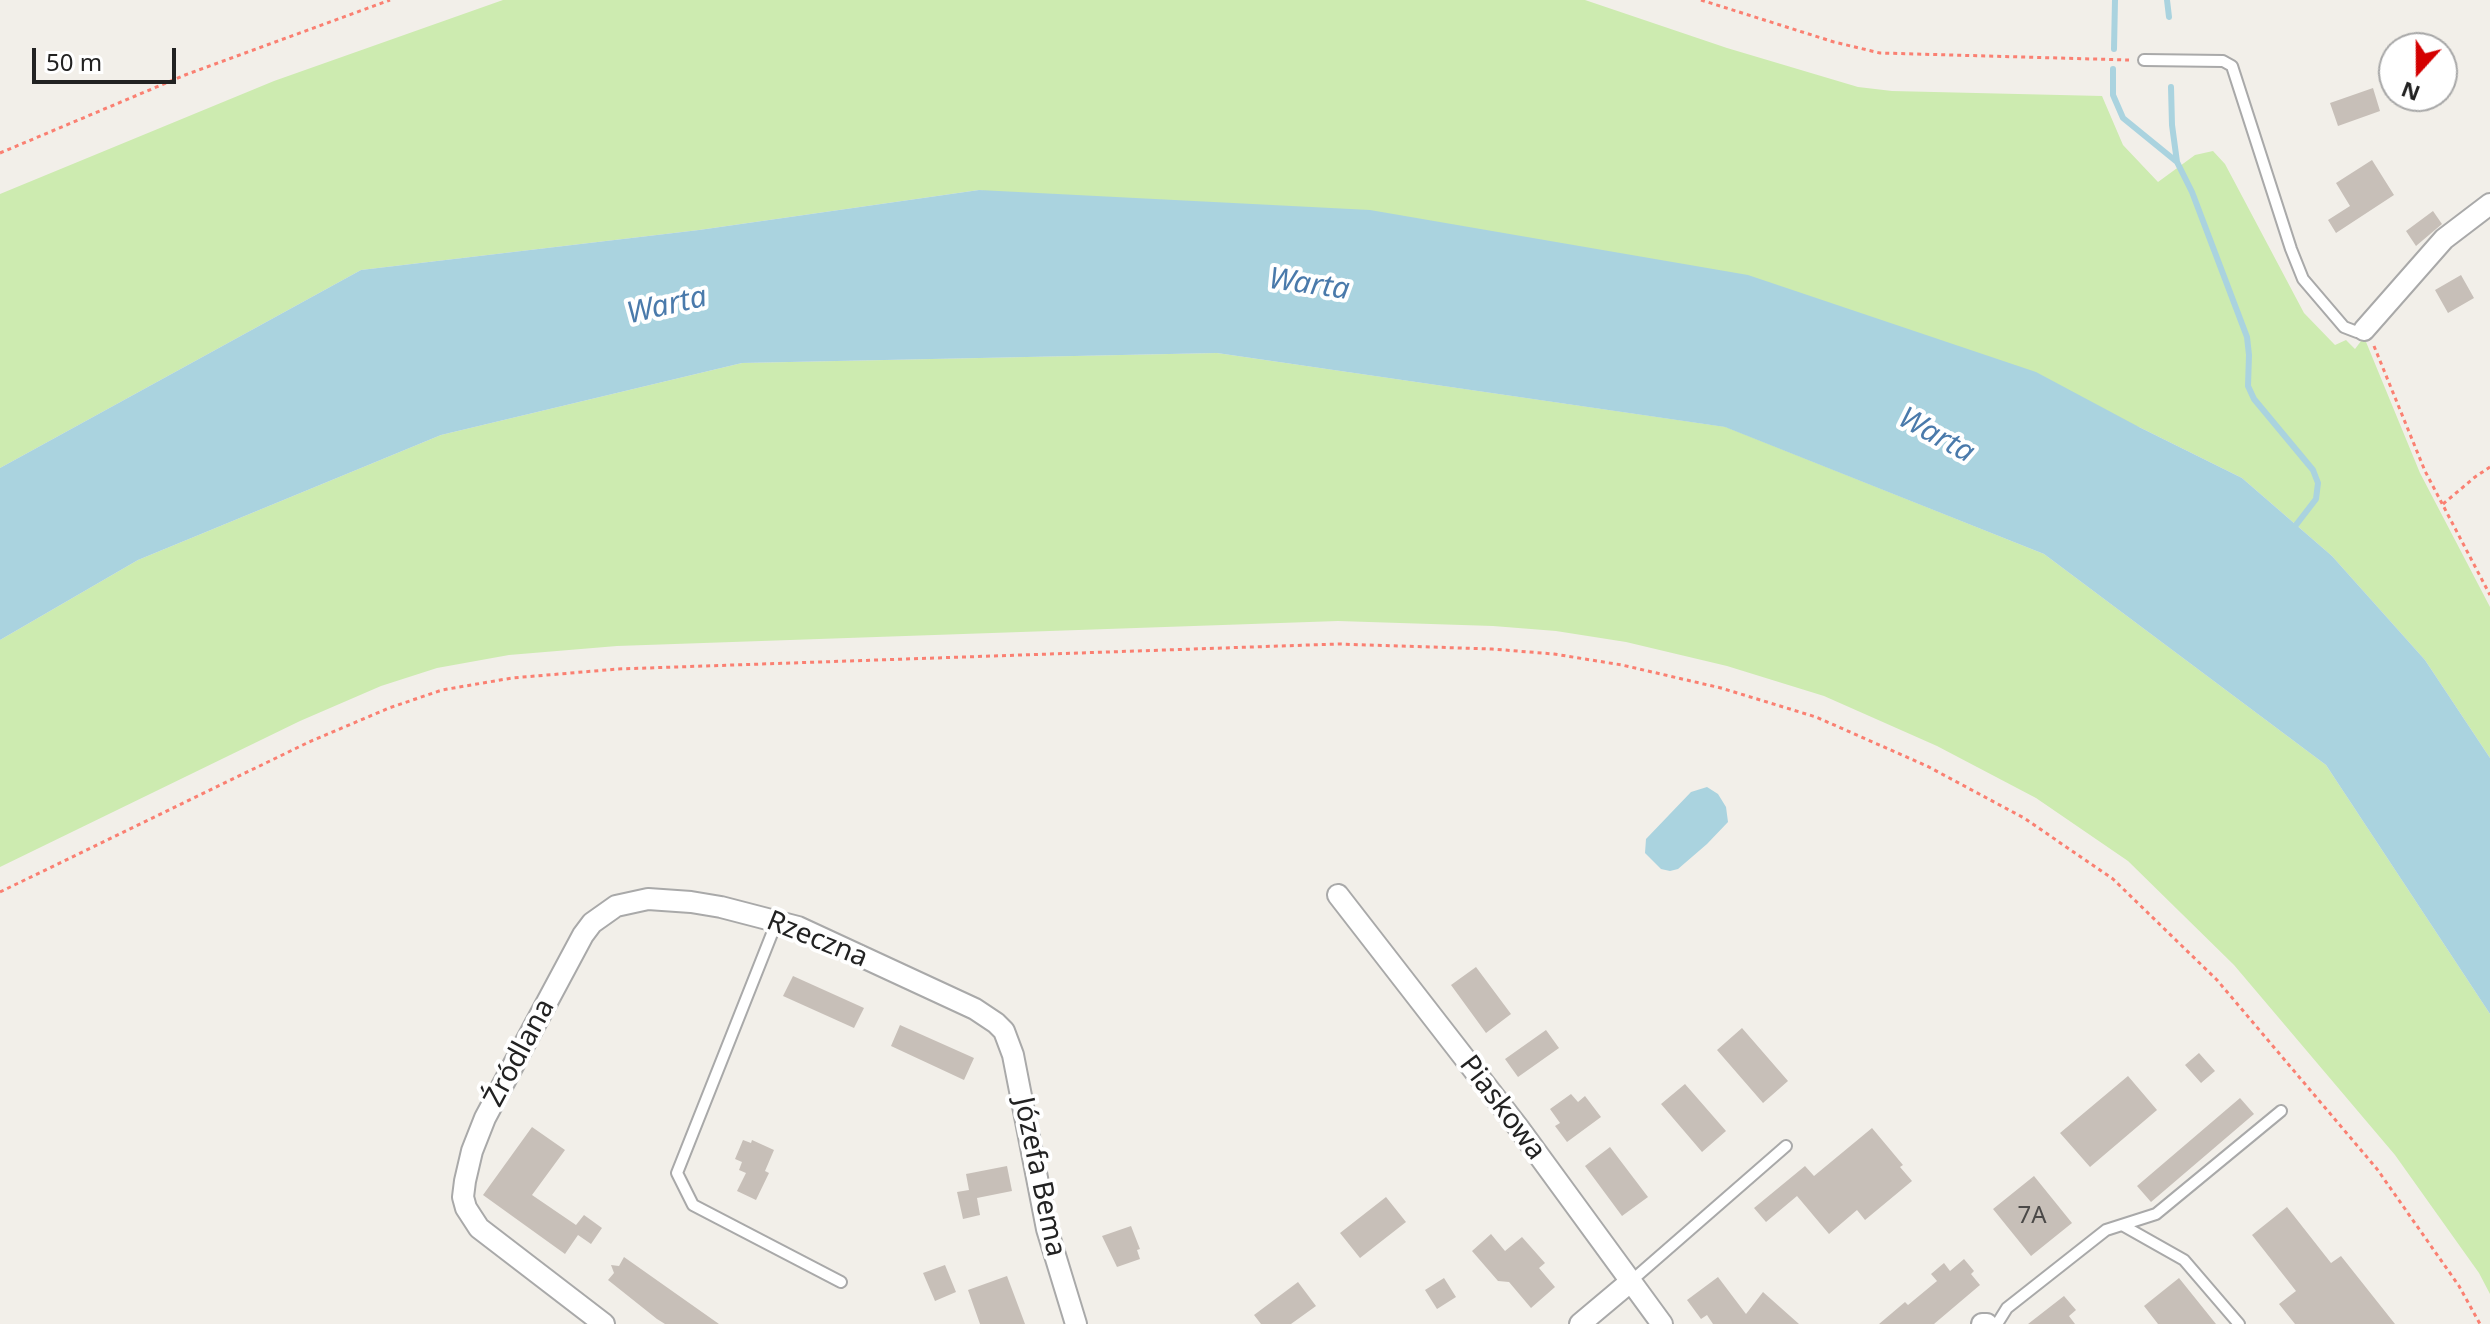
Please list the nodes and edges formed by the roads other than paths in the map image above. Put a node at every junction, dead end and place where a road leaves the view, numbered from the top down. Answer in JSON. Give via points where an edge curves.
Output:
{"nodes":[{"id":1,"x":2144,"y":60,"type":"road end"},
{"id":2,"x":2490,"y":204,"type":"edge"},
{"id":3,"x":2364,"y":330,"type":"joint"},
{"id":4,"x":1338,"y":895,"type":"dead end"},
{"id":5,"x":616,"y":906,"type":"joint"},
{"id":6,"x":777,"y":920,"type":"junction"},
{"id":7,"x":1004,"y":1031,"type":"joint"},
{"id":8,"x":2281,"y":1111,"type":"dead end"},
{"id":9,"x":1786,"y":1146,"type":"dead end"},
{"id":10,"x":2122,"y":1225,"type":"junction"},
{"id":11,"x":841,"y":1282,"type":"dead end"},
{"id":12,"x":1630,"y":1282,"type":"junction"},
{"id":13,"x":604,"y":1324,"type":"edge"},
{"id":14,"x":1076,"y":1324,"type":"edge"},
{"id":15,"x":1580,"y":1324,"type":"edge"},
{"id":16,"x":1662,"y":1324,"type":"edge"},
{"id":17,"x":1997,"y":1324,"type":"edge"},
{"id":18,"x":2239,"y":1324,"type":"edge"}],
"edges":[{"from":1,"to":3,"type":"lane","via":[[2223,61],[2232,66],[2303,279],[2344,327]]},
{"from":2,"to":3,"type":"street","via":[[2444,239]]},
{"from":4,"to":12,"type":"street","name":"Piaskowa"},
{"from":5,"to":6,"type":"street","name":"Rzeczna","via":[[670,900]]},
{"from":5,"to":13,"type":"street","name":"Źródlana","via":[[583,935],[478,1134],[463,1197],[471,1218],[492,1238]]},
{"from":6,"to":7,"type":"street","name":"Rzeczna","via":[[975,1009]]},
{"from":6,"to":11,"type":"lane","via":[[677,1173],[693,1205]]},
{"from":7,"to":14,"type":"street","name":"Józefa Bema","via":[[1047,1229]]},
{"from":8,"to":10,"type":"lane","via":[[2156,1214]]},
{"from":9,"to":12,"type":"lane"},
{"from":10,"to":17,"type":"lane","via":[[2106,1230],[2007,1308]]},
{"from":10,"to":18,"type":"lane","via":[[2184,1260]]},
{"from":12,"to":15,"type":"street"},
{"from":12,"to":16,"type":"street","name":"Piaskowa"}]}
